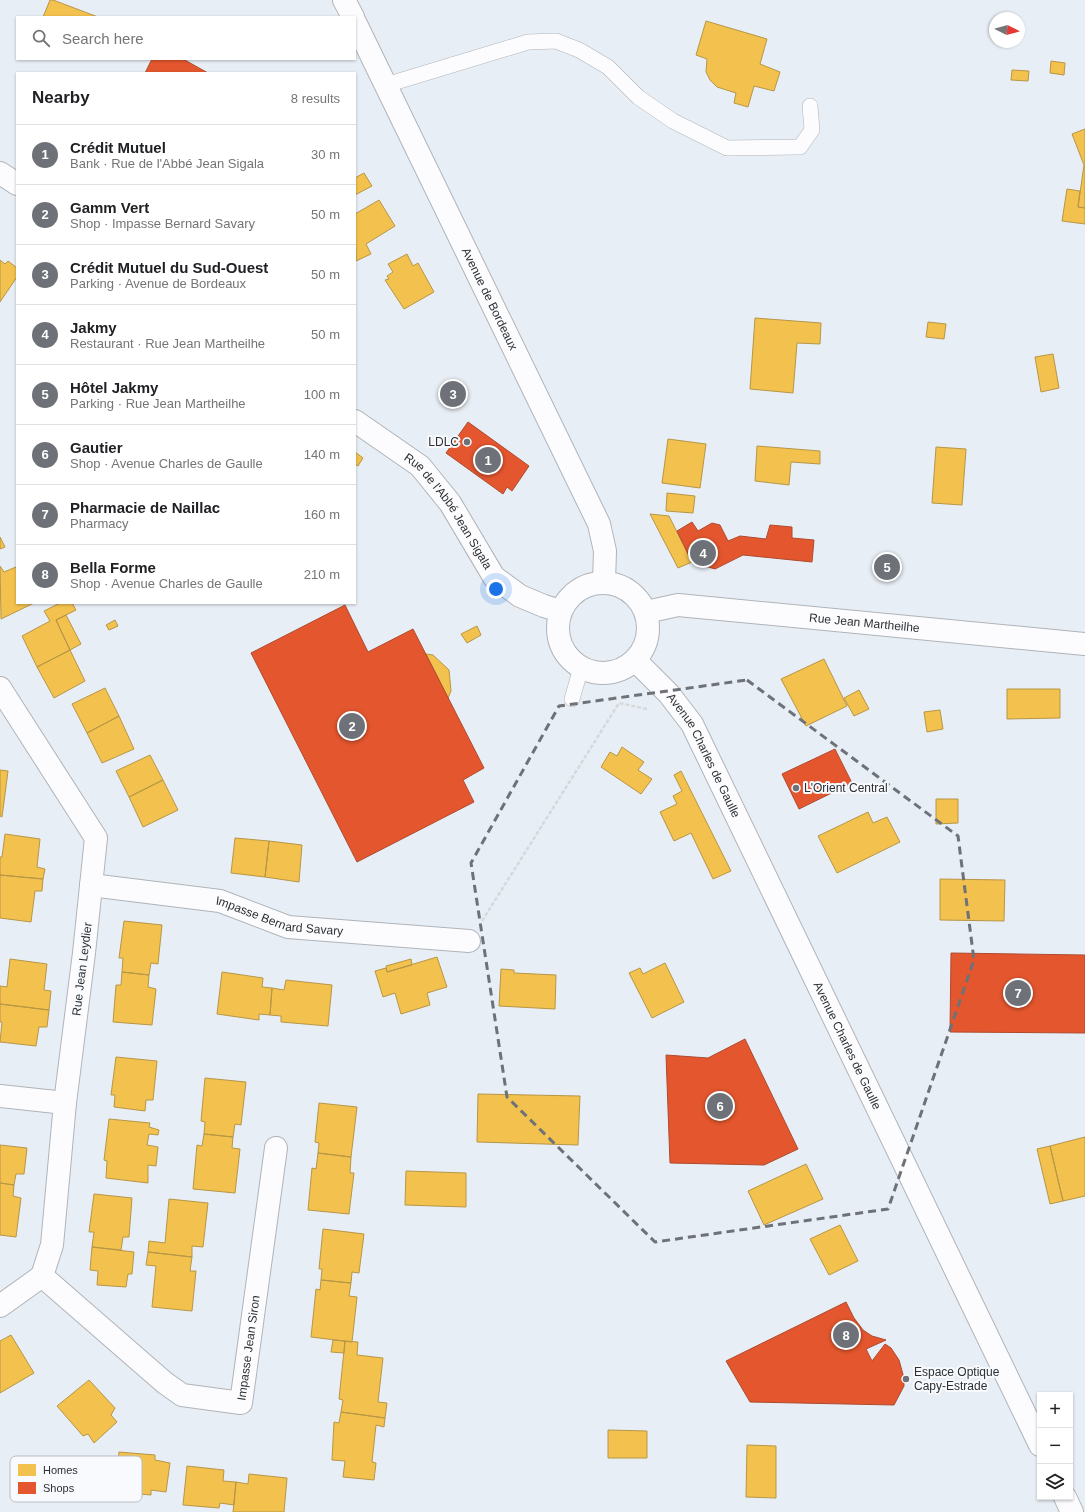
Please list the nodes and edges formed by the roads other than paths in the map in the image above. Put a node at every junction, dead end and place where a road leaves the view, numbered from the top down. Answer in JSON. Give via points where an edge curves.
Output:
{"nodes":[{"id":1,"x":344,"y":0,"type":"edge"},
{"id":2,"x":352,"y":16,"type":"edge"},
{"id":3,"x":356,"y":24,"type":"edge"},
{"id":4,"x":386,"y":85,"type":"junction"},
{"id":5,"x":810,"y":106,"type":"dead end"},
{"id":6,"x":0,"y":173,"type":"edge"},
{"id":7,"x":16,"y":183,"type":"edge"},
{"id":8,"x":356,"y":422,"type":"edge"},
{"id":9,"x":604,"y":582,"type":"junction"},
{"id":10,"x":560,"y":611,"type":"junction"},
{"id":11,"x":646,"y":612,"type":"junction"},
{"id":12,"x":1085,"y":644,"type":"edge"},
{"id":13,"x":635,"y":660,"type":"junction"},
{"id":14,"x":581,"y":668,"type":"junction"},
{"id":15,"x":0,"y":688,"type":"edge"},
{"id":16,"x":572,"y":699,"type":"dead end"},
{"id":17,"x":91,"y":885,"type":"junction"},
{"id":18,"x":469,"y":941,"type":"road end"},
{"id":19,"x":0,"y":1096,"type":"edge"},
{"id":20,"x":65,"y":1103,"type":"junction"},
{"id":21,"x":276,"y":1148,"type":"dead end"},
{"id":22,"x":42,"y":1276,"type":"junction"},
{"id":23,"x":0,"y":1306,"type":"edge"},
{"id":24,"x":1037,"y":1439,"type":"edge"},
{"id":25,"x":1066,"y":1500,"type":"edge"},
{"id":26,"x":1072,"y":1512,"type":"edge"}],
"edges":[{"from":1,"to":2,"type":"street"},
{"from":3,"to":4,"type":"street","name":"Avenue de Bordeaux"},
{"from":4,"to":5,"type":"lane","via":[[528,42],[556,41],[580,50],[608,67],[638,97],[673,121],[728,148],[800,148],[812,130]]},
{"from":4,"to":9,"type":"street","name":"Avenue de Bordeaux","via":[[600,524],[605,551]]},
{"from":6,"to":7,"type":"street"},
{"from":8,"to":10,"type":"street","name":"Rue de l'Abbé Jean Sigala","via":[[420,466],[450,504],[494,577],[520,596]]},
{"from":9,"to":10,"type":"street","via":[[590,584],[578,590]]},
{"from":9,"to":11,"type":"street","via":[[617,584],[630,591]]},
{"from":10,"to":14,"type":"street","via":[[558,637],[571,660]]},
{"from":11,"to":12,"type":"street","name":"Rue Jean Martheilhe","via":[[678,604]]},
{"from":11,"to":13,"type":"street","via":[[647,638]]},
{"from":13,"to":14,"type":"street","via":[[609,673]]},
{"from":13,"to":24,"type":"street","name":"Avenue Charles de Gaulle","via":[[669,694],[692,724]]},
{"from":14,"to":16,"type":"lane"},
{"from":15,"to":17,"type":"street","name":"Rue Jean Leydier","via":[[96,838]]},
{"from":17,"to":18,"type":"street","name":"Impasse Bernard Savary","via":[[220,901],[288,927]]},
{"from":17,"to":20,"type":"street","name":"Rue Jean Leydier"},
{"from":19,"to":20,"type":"street"},
{"from":20,"to":22,"type":"street","name":"Rue Jean Leydier","via":[[52,1245]]},
{"from":21,"to":22,"type":"street","name":"Impasse Jean Siron","via":[[241,1403],[182,1395]]},
{"from":22,"to":23,"type":"street"},
{"from":25,"to":26,"type":"street"}]}
